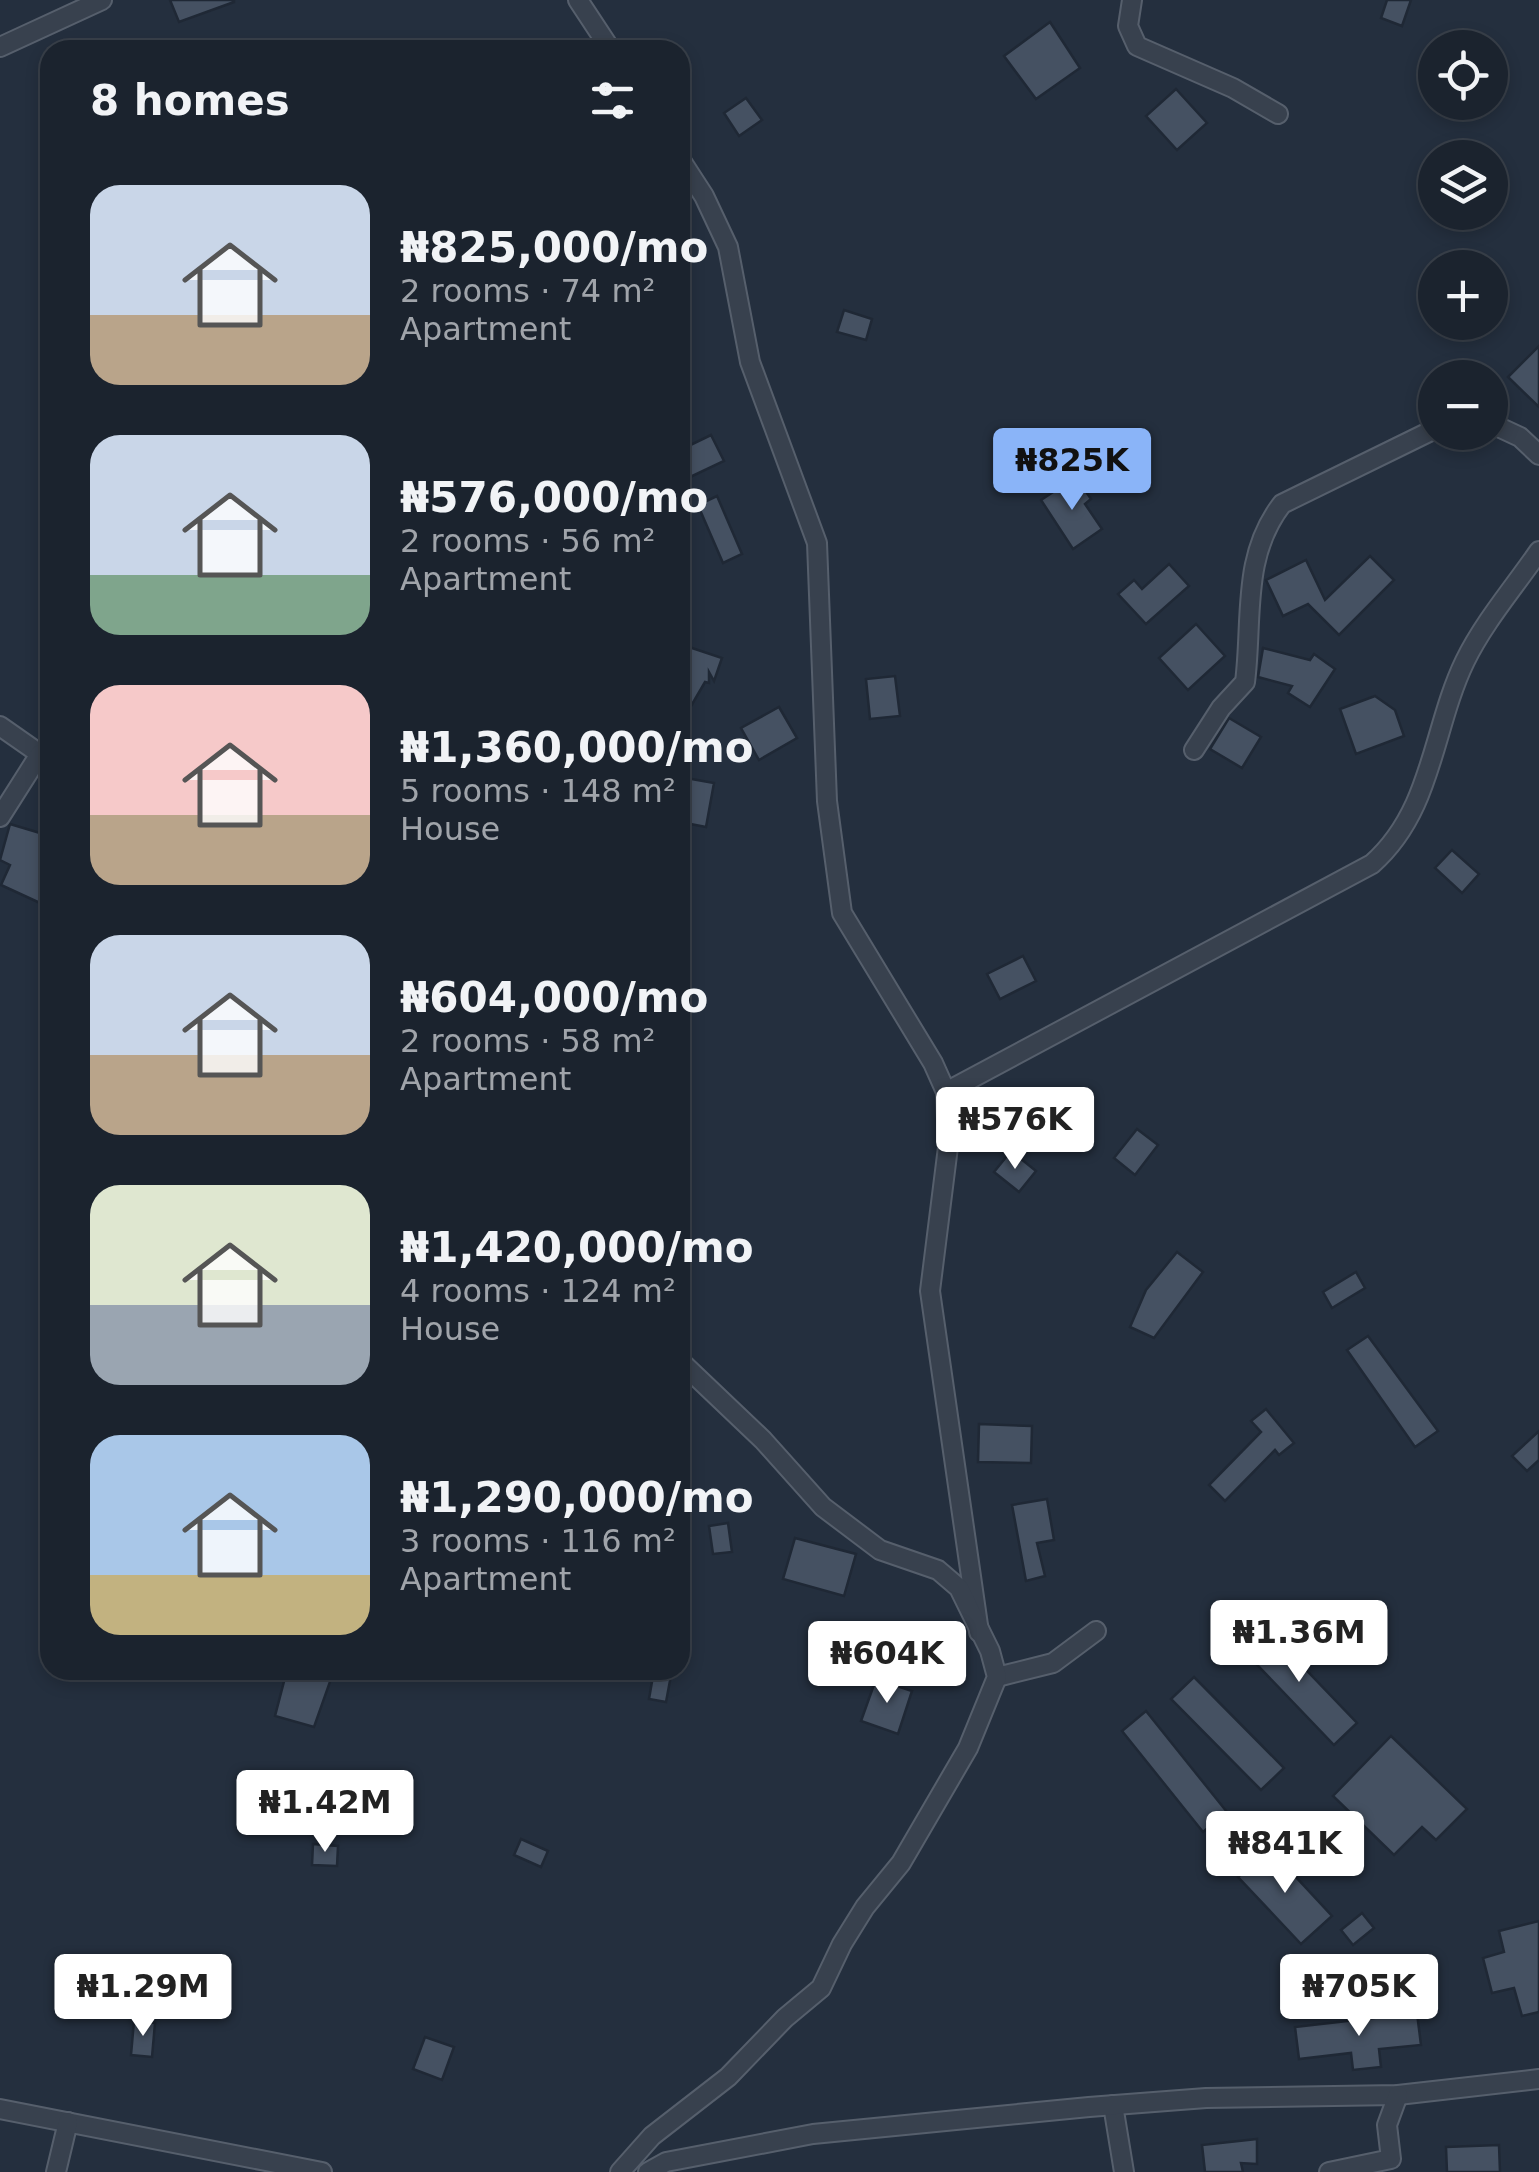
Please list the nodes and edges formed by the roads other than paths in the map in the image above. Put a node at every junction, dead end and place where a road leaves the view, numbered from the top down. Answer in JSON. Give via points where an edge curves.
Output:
{"nodes":[{"id":1,"x":102,"y":0,"type":"edge"},
{"id":2,"x":578,"y":0,"type":"edge"},
{"id":3,"x":1132,"y":0,"type":"edge"},
{"id":4,"x":604,"y":40,"type":"edge"},
{"id":5,"x":0,"y":47,"type":"edge"},
{"id":6,"x":1278,"y":114,"type":"dead end"},
{"id":7,"x":690,"y":176,"type":"edge"},
{"id":8,"x":1508,"y":431,"type":"edge"},
{"id":9,"x":1418,"y":437,"type":"edge"},
{"id":10,"x":1539,"y":455,"type":"edge"},
{"id":11,"x":1539,"y":551,"type":"edge"},
{"id":12,"x":0,"y":726,"type":"edge"},
{"id":13,"x":1194,"y":750,"type":"dead end"},
{"id":14,"x":40,"y":758,"type":"edge"},
{"id":15,"x":40,"y":768,"type":"edge"},
{"id":16,"x":0,"y":817,"type":"edge"},
{"id":17,"x":946,"y":1092,"type":"junction"},
{"id":18,"x":690,"y":1371,"type":"edge"},
{"id":19,"x":1096,"y":1631,"type":"dead end"},
{"id":20,"x":979,"y":1632,"type":"junction"},
{"id":21,"x":997,"y":1678,"type":"junction"},
{"id":22,"x":1539,"y":2079,"type":"edge"},
{"id":23,"x":1398,"y":2095,"type":"junction"},
{"id":24,"x":1114,"y":2105,"type":"junction"},
{"id":25,"x":0,"y":2108,"type":"edge"},
{"id":26,"x":68,"y":2122,"type":"junction"},
{"id":27,"x":56,"y":2172,"type":"edge"},
{"id":28,"x":322,"y":2172,"type":"edge"},
{"id":29,"x":620,"y":2172,"type":"edge"},
{"id":30,"x":648,"y":2172,"type":"edge"},
{"id":31,"x":1124,"y":2172,"type":"edge"},
{"id":32,"x":1329,"y":2172,"type":"edge"}],
"edges":[{"from":1,"to":5,"type":"street"},
{"from":2,"to":4,"type":"street"},
{"from":3,"to":6,"type":"street","via":[[1128,26],[1137,46]]},
{"from":7,"to":17,"type":"street","via":[[728,246],[750,362],[817,543],[827,801],[842,913]]},
{"from":8,"to":10,"type":"street"},
{"from":9,"to":13,"type":"street","via":[[1282,504],[1270,520],[1250,574],[1246,682]]},
{"from":11,"to":17,"type":"street","via":[[1465,661],[1433,761],[1395,843],[1372,864]]},
{"from":12,"to":14,"type":"street"},
{"from":15,"to":16,"type":"street"},
{"from":17,"to":20,"type":"street","via":[[948,1147],[930,1291]]},
{"from":18,"to":20,"type":"street","via":[[823,1508],[880,1550],[938,1570],[959,1588]]},
{"from":19,"to":21,"type":"street","via":[[1053,1663]]},
{"from":20,"to":21,"type":"street"},
{"from":21,"to":29,"type":"street","via":[[968,1748],[901,1863],[857,1919],[821,1988]]},
{"from":22,"to":23,"type":"street"},
{"from":23,"to":24,"type":"street"},
{"from":23,"to":32,"type":"street","via":[[1387,2125],[1391,2159]]},
{"from":24,"to":30,"type":"street","via":[[813,2134],[666,2162]]},
{"from":24,"to":31,"type":"street"},
{"from":25,"to":26,"type":"street"},
{"from":26,"to":27,"type":"street"},
{"from":26,"to":28,"type":"street"}]}
